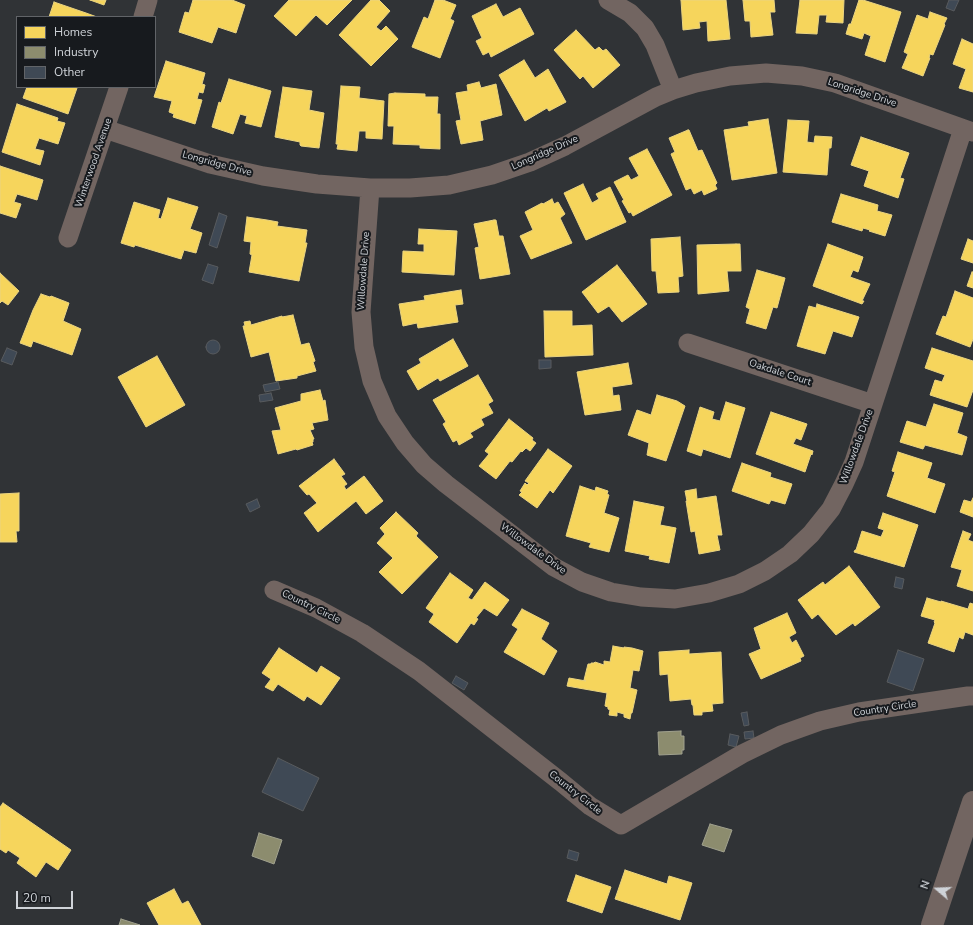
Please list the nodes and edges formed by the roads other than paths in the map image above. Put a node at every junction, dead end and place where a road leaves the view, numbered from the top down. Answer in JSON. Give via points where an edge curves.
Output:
{"nodes":[{"id":1,"x":148,"y":0,"type":"edge"},
{"id":2,"x":608,"y":0,"type":"edge"},
{"id":3,"x":143,"y":16,"type":"edge"},
{"id":4,"x":119,"y":88,"type":"edge"},
{"id":5,"x":673,"y":90,"type":"junction"},
{"id":6,"x":105,"y":130,"type":"junction"},
{"id":7,"x":968,"y":130,"type":"edge"},
{"id":8,"x":370,"y":188,"type":"junction"},
{"id":9,"x":68,"y":238,"type":"dead end"},
{"id":10,"x":688,"y":343,"type":"dead end"},
{"id":11,"x":873,"y":404,"type":"junction"},
{"id":12,"x":274,"y":590,"type":"dead end"},
{"id":13,"x":973,"y":696,"type":"edge"},
{"id":14,"x":973,"y":802,"type":"edge"},
{"id":15,"x":932,"y":925,"type":"edge"}],
"edges":[{"from":1,"to":3,"type":"street"},
{"from":2,"to":5,"type":"street","via":[[630,13],[645,28],[655,45]]},
{"from":4,"to":6,"type":"street","name":"Winterwood Avenue"},
{"from":5,"to":7,"type":"street","name":"Longridge Drive","via":[[730,76],[766,73],[802,76],[835,83]]},
{"from":5,"to":8,"type":"street","name":"Longridge Drive","via":[[565,146],[492,175],[442,185]]},
{"from":6,"to":8,"type":"street","name":"Longridge Drive","via":[[210,164],[263,176]]},
{"from":6,"to":9,"type":"street","name":"Winterwood Avenue"},
{"from":7,"to":11,"type":"street","name":"Willowdale Drive"},
{"from":8,"to":11,"type":"street","name":"Willowdale Drive","via":[[361,312],[364,347],[372,381],[387,416],[404,443],[446,484],[554,567],[582,582],[611,592],[641,597],[675,598],[709,594],[739,584],[765,571],[790,554],[811,534],[831,509],[854,462]]},
{"from":10,"to":11,"type":"street","name":"Oakdale Court"},
{"from":12,"to":13,"type":"street","name":"Country Circle","via":[[316,608],[362,633],[413,667],[590,806],[621,825],[742,754],[781,735],[820,721],[858,712]]},
{"from":14,"to":15,"type":"street"}]}
